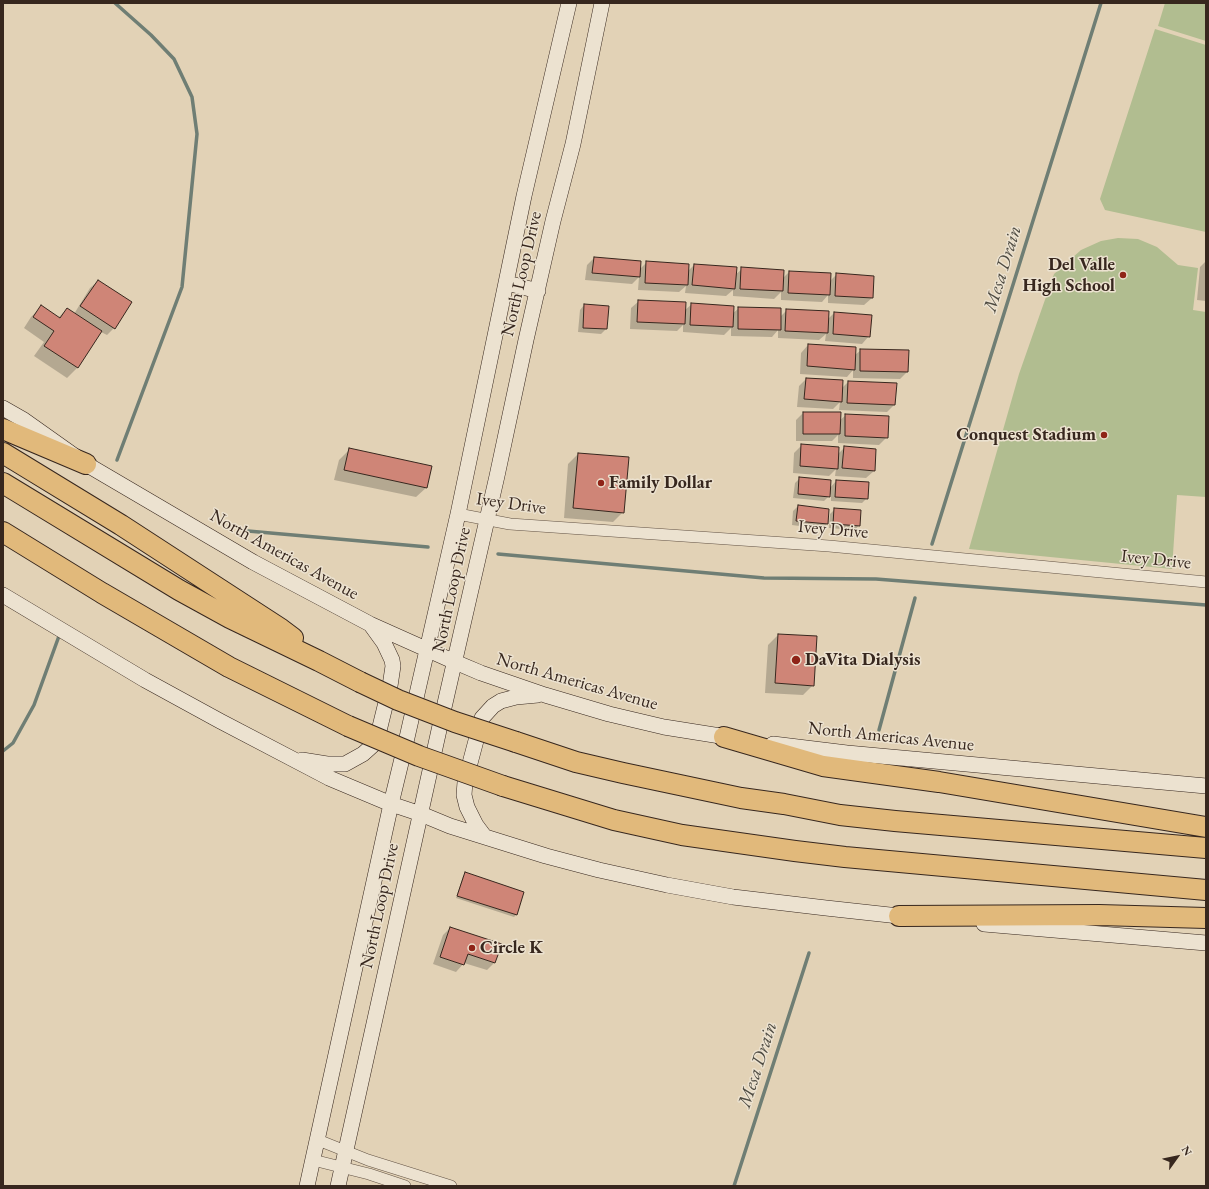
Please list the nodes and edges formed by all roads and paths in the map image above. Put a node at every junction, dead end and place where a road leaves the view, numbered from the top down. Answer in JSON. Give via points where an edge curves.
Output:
{"nodes":[{"id":1,"x":569,"y":3,"type":"edge"},
{"id":2,"x":602,"y":3,"type":"edge"},
{"id":3,"x":506,"y":283,"type":"junction"},
{"id":4,"x":538,"y":291,"type":"junction"},
{"id":5,"x":3,"y":408,"type":"edge"},
{"id":6,"x":3,"y":428,"type":"edge"},
{"id":7,"x":3,"y":453,"type":"edge"},
{"id":8,"x":86,"y":464,"type":"junction"},
{"id":9,"x":3,"y":483,"type":"edge"},
{"id":10,"x":458,"y":514,"type":"junction"},
{"id":11,"x":487,"y":520,"type":"junction"},
{"id":12,"x":3,"y":532,"type":"edge"},
{"id":13,"x":1206,"y":582,"type":"edge"},
{"id":14,"x":3,"y":594,"type":"edge"},
{"id":15,"x":370,"y":624,"type":"junction"},
{"id":16,"x":427,"y":649,"type":"junction"},
{"id":17,"x":319,"y":661,"type":"junction"},
{"id":18,"x":455,"y":662,"type":"junction"},
{"id":19,"x":545,"y":695,"type":"junction"},
{"id":20,"x":724,"y":737,"type":"junction"},
{"id":21,"x":292,"y":758,"type":"junction"},
{"id":22,"x":1206,"y":786,"type":"edge"},
{"id":23,"x":391,"y":804,"type":"junction"},
{"id":24,"x":421,"y":814,"type":"junction"},
{"id":25,"x":1206,"y":827,"type":"edge"},
{"id":26,"x":485,"y":837,"type":"junction"},
{"id":27,"x":1206,"y":848,"type":"edge"},
{"id":28,"x":1206,"y":890,"type":"edge"},
{"id":29,"x":899,"y":916,"type":"junction"},
{"id":30,"x":1206,"y":918,"type":"edge"},
{"id":31,"x":1206,"y":943,"type":"edge"},
{"id":32,"x":318,"y":1140,"type":"junction"},
{"id":33,"x":346,"y":1151,"type":"junction"},
{"id":34,"x":313,"y":1160,"type":"junction"},
{"id":35,"x":342,"y":1167,"type":"junction"},
{"id":36,"x":443,"y":1185,"type":"edge"},
{"id":37,"x":307,"y":1186,"type":"edge"},
{"id":38,"x":338,"y":1186,"type":"edge"},
{"id":39,"x":405,"y":1186,"type":"edge"}],
"edges":[{"from":1,"to":3,"type":"main road","name":"North Loop Drive"},
{"from":2,"to":4,"type":"main road","name":"North Loop Drive","via":[[573,144]]},
{"from":3,"to":4,"type":"main road"},
{"from":3,"to":10,"type":"main road","name":"North Loop Drive"},
{"from":4,"to":11,"type":"main road","name":"North Loop Drive"},
{"from":5,"to":8,"type":"main road","name":"North Americas Avenue"},
{"from":6,"to":8,"type":"highway"},
{"from":7,"to":17,"type":"highway","via":[[282,629]]},
{"from":8,"to":15,"type":"main road","name":"North Americas Avenue","via":[[253,562]]},
{"from":9,"to":17,"type":"highway","via":[[179,590]]},
{"from":10,"to":11,"type":"street","name":"Ivey Drive"},
{"from":10,"to":16,"type":"main road","name":"North Loop Drive"},
{"from":11,"to":13,"type":"street","name":"Ivey Drive","via":[[510,524],[829,546]]},
{"from":11,"to":18,"type":"main road","name":"North Loop Drive"},
{"from":12,"to":28,"type":"highway","bridge":true,"via":[[229,667],[348,726],[419,756],[503,786],[614,820],[682,835],[795,851]]},
{"from":14,"to":21,"type":"main road","via":[[145,680]]},
{"from":15,"to":16,"type":"main road","name":"North Americas Avenue"},
{"from":15,"to":21,"type":"main road","via":[[384,642],[393,666],[377,739],[363,754],[345,764],[327,764]]},
{"from":16,"to":18,"type":"main road","name":"North Americas Avenue"},
{"from":16,"to":23,"type":"main road","name":"North Loop Drive"},
{"from":17,"to":27,"type":"highway","bridge":true,"via":[[398,700],[455,722],[576,762],[741,798],[840,815],[895,821]]},
{"from":18,"to":19,"type":"main road","name":"North Americas Avenue"},
{"from":18,"to":24,"type":"main road","name":"North Loop Drive"},
{"from":19,"to":20,"type":"main road","name":"North Americas Avenue","via":[[664,727]]},
{"from":19,"to":26,"type":"main road","via":[[501,701],[482,718],[464,795],[467,807]]},
{"from":20,"to":22,"type":"main road","name":"North Americas Avenue","via":[[847,753]]},
{"from":20,"to":25,"type":"highway","via":[[823,766],[939,782]]},
{"from":21,"to":23,"type":"main road","via":[[329,778]]},
{"from":23,"to":24,"type":"main road"},
{"from":23,"to":32,"type":"main road","name":"North Loop Drive"},
{"from":24,"to":26,"type":"main road"},
{"from":24,"to":33,"type":"main road","name":"North Loop Drive"},
{"from":26,"to":29,"type":"main road","via":[[592,868],[667,885],[733,897]]},
{"from":29,"to":30,"type":"highway","via":[[1099,914]]},
{"from":29,"to":31,"type":"main road"},
{"from":32,"to":33,"type":"street"},
{"from":32,"to":34,"type":"main road","name":"North Loop Drive"},
{"from":33,"to":35,"type":"main road","name":"North Loop Drive"},
{"from":33,"to":36,"type":"street"},
{"from":34,"to":35,"type":"street"},
{"from":34,"to":37,"type":"main road","name":"North Loop Drive"},
{"from":35,"to":38,"type":"main road","name":"North Loop Drive"},
{"from":35,"to":39,"type":"street"}]}
